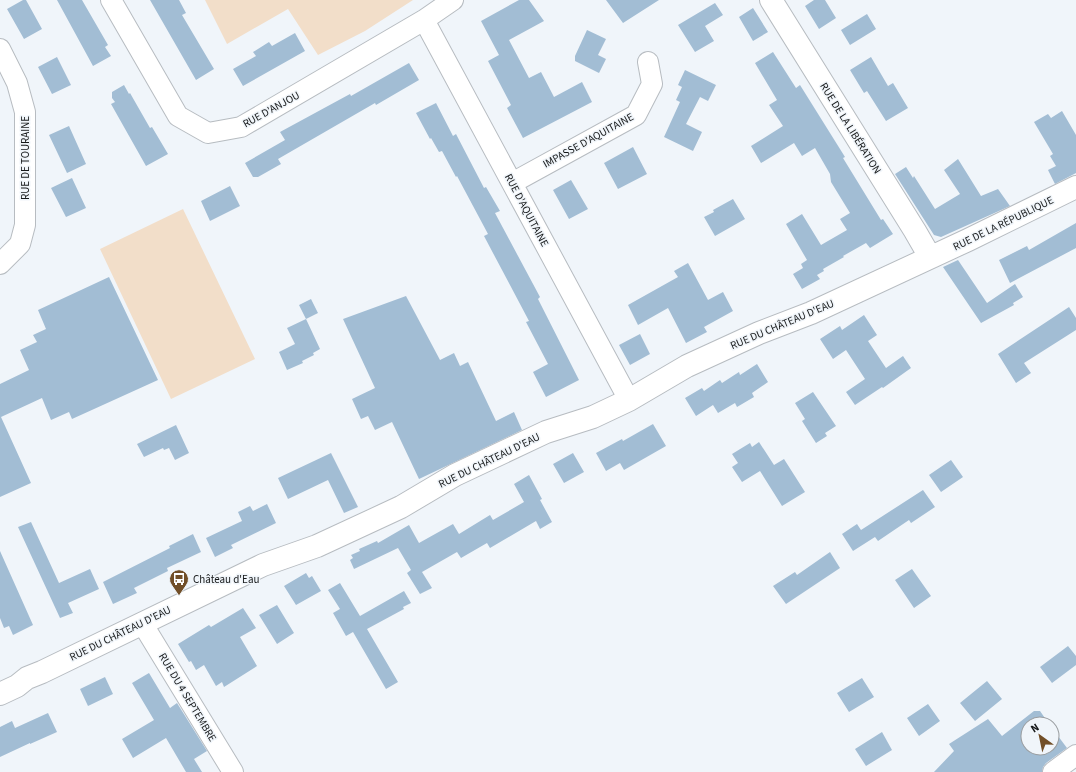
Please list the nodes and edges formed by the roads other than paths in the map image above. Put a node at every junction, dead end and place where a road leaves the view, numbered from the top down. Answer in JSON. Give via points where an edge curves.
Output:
{"nodes":[{"id":1,"x":111,"y":0,"type":"edge"},
{"id":2,"x":453,"y":0,"type":"edge"},
{"id":3,"x":771,"y":0,"type":"edge"},
{"id":4,"x":424,"y":20,"type":"junction"},
{"id":5,"x":0,"y":49,"type":"edge"},
{"id":6,"x":648,"y":62,"type":"dead end"},
{"id":7,"x":512,"y":182,"type":"junction"},
{"id":8,"x":1076,"y":187,"type":"edge"},
{"id":9,"x":930,"y":257,"type":"junction"},
{"id":10,"x":0,"y":264,"type":"edge"},
{"id":11,"x":629,"y":400,"type":"junction"},
{"id":12,"x":142,"y":623,"type":"junction"},
{"id":13,"x":27,"y":678,"type":"junction"},
{"id":14,"x":0,"y":682,"type":"edge"},
{"id":15,"x":0,"y":694,"type":"edge"},
{"id":16,"x":1076,"y":755,"type":"edge"},
{"id":17,"x":233,"y":772,"type":"edge"},
{"id":18,"x":1053,"y":772,"type":"edge"}],
"edges":[{"from":1,"to":4,"type":"street","name":"RUE D'ANJOU","via":[[178,116],[208,132],[241,127]]},
{"from":2,"to":4,"type":"street","name":"RUE D'ANJOU"},
{"from":3,"to":9,"type":"street","name":"RUE DE LA LIBÉRATION"},
{"from":4,"to":7,"type":"street","name":"RUE D'AQUITAINE"},
{"from":5,"to":10,"type":"street","name":"RUE DE TOURAINE","via":[[17,83],[25,112],[25,225],[20,244]]},
{"from":6,"to":7,"type":"street","name":"IMPASSE D'AQUITAINE","via":[[652,84],[636,115]]},
{"from":7,"to":11,"type":"street","name":"RUE D'AQUITAINE"},
{"from":8,"to":9,"type":"street","name":"RUE DE LA RÉPUBLIQUE"},
{"from":9,"to":11,"type":"street","name":"RUE DU CHÂTEAU D'EAU","via":[[812,313],[759,333],[687,366]]},
{"from":11,"to":12,"type":"street","name":"RUE DU CHÂTEAU D'EAU","via":[[593,417],[546,432],[455,475],[401,507],[317,546],[263,565]]},
{"from":12,"to":13,"type":"street","name":"RUE DU CHÂTEAU D'EAU"},
{"from":12,"to":17,"type":"street","name":"RUE DU 4 SEPTEMBRE"},
{"from":13,"to":14,"type":"street","name":"RUE DU CHÂTEAU D'EAU"},
{"from":13,"to":15,"type":"street","name":"RUE DU CHÂTEAU D'EAU"},
{"from":16,"to":18,"type":"street"}]}
